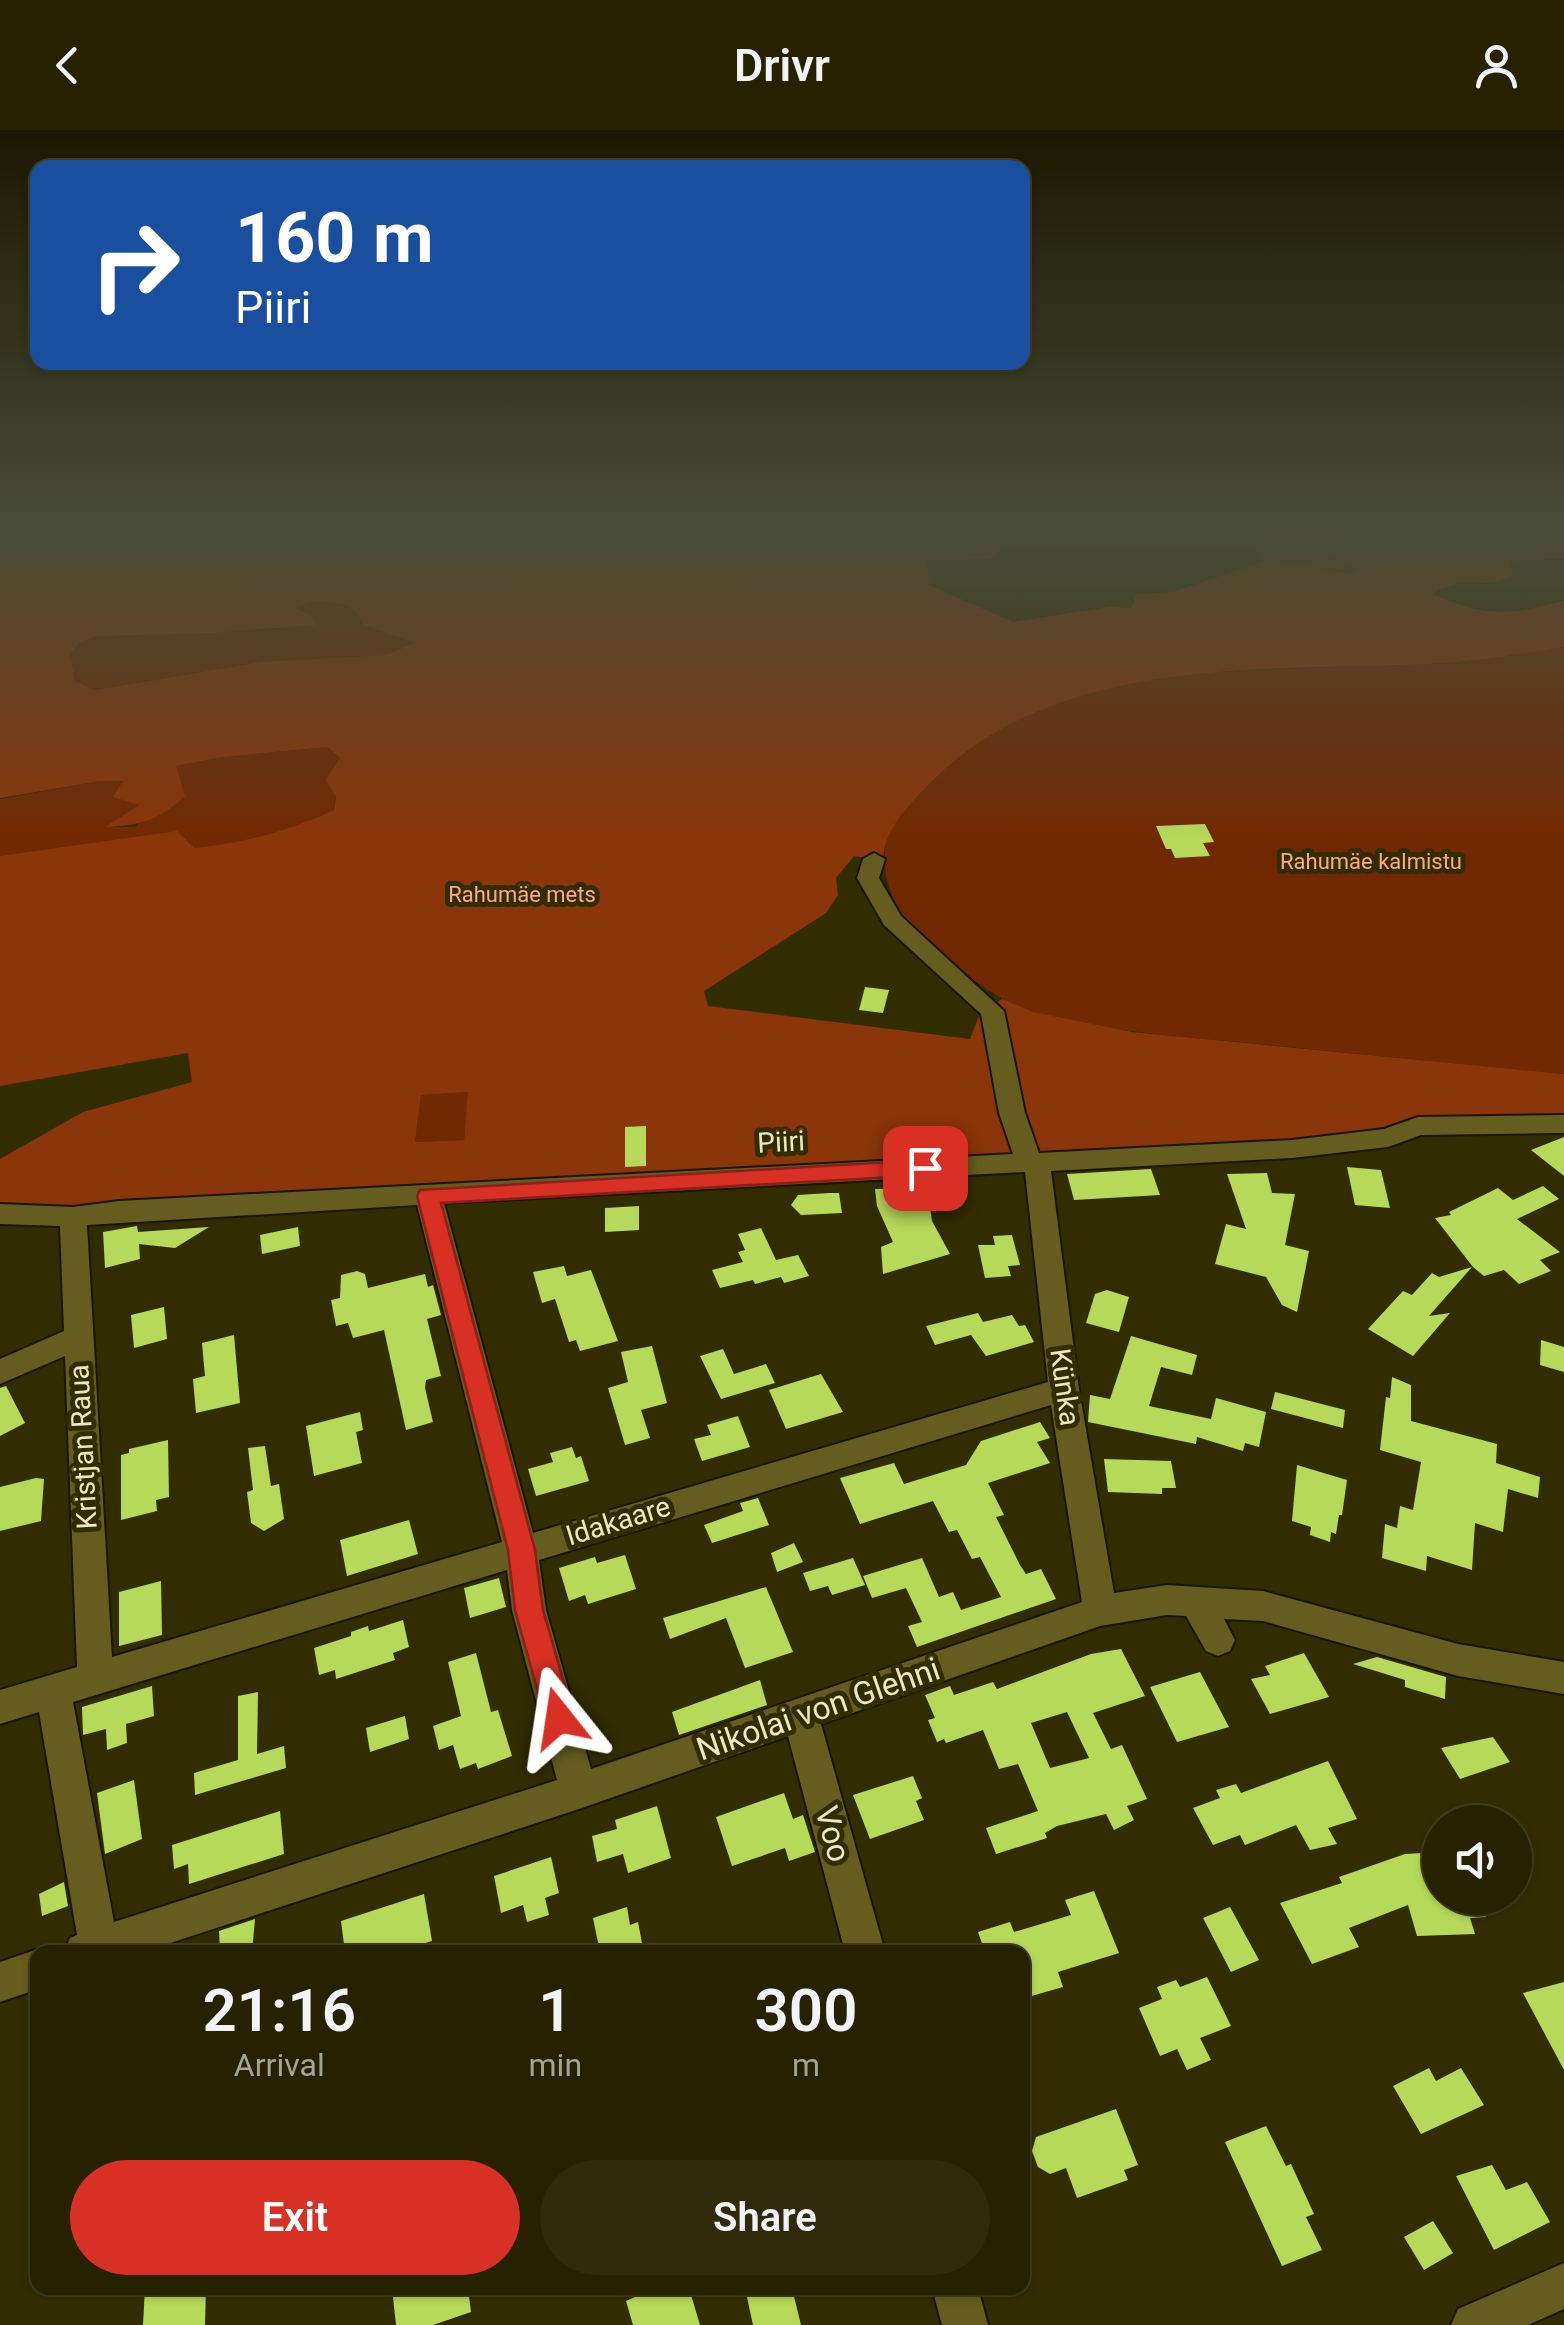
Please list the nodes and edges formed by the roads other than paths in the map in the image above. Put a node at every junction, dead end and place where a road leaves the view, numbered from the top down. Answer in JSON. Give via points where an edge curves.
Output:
{"nodes":[{"id":1,"x":874,"y":859,"type":"dead end"},
{"id":2,"x":1564,"y":1124,"type":"edge"},
{"id":3,"x":1032,"y":1162,"type":"junction"},
{"id":4,"x":428,"y":1196,"type":"junction"},
{"id":5,"x":0,"y":1214,"type":"edge"},
{"id":6,"x":72,"y":1217,"type":"junction"},
{"id":7,"x":78,"y":1338,"type":"junction"},
{"id":8,"x":0,"y":1372,"type":"edge"},
{"id":9,"x":1064,"y":1388,"type":"junction"},
{"id":10,"x":521,"y":1550,"type":"junction"},
{"id":11,"x":1196,"y":1600,"type":"junction"},
{"id":12,"x":1100,"y":1611,"type":"junction"},
{"id":13,"x":1218,"y":1640,"type":"dead end"},
{"id":14,"x":96,"y":1676,"type":"junction"},
{"id":15,"x":1564,"y":1678,"type":"edge"},
{"id":16,"x":53,"y":1692,"type":"junction"},
{"id":17,"x":0,"y":1708,"type":"edge"},
{"id":18,"x":801,"y":1716,"type":"junction"},
{"id":19,"x":579,"y":1790,"type":"junction"},
{"id":20,"x":91,"y":1945,"type":"edge"},
{"id":21,"x":107,"y":1945,"type":"edge"},
{"id":22,"x":862,"y":1945,"type":"edge"},
{"id":23,"x":30,"y":1972,"type":"edge"},
{"id":24,"x":0,"y":1982,"type":"edge"},
{"id":25,"x":1564,"y":2286,"type":"edge"},
{"id":26,"x":957,"y":2295,"type":"edge"},
{"id":27,"x":965,"y":2325,"type":"edge"},
{"id":28,"x":1474,"y":2325,"type":"edge"}],
"edges":[{"from":1,"to":3,"type":"street","name":"Künka","via":[[868,878],[892,920],[992,1011],[1012,1112]]},
{"from":2,"to":3,"type":"street","name":"Piiri","via":[[1455,1122],[1292,1149]]},
{"from":3,"to":4,"type":"street","name":"Piiri"},
{"from":3,"to":9,"type":"street","name":"Künka"},
{"from":4,"to":6,"type":"street","name":"Piiri"},
{"from":4,"to":10,"type":"street"},
{"from":5,"to":6,"type":"street","name":"Piiri"},
{"from":6,"to":7,"type":"street","name":"Kristjan Raua"},
{"from":7,"to":8,"type":"street"},
{"from":7,"to":14,"type":"street","name":"Kristjan Raua"},
{"from":9,"to":10,"type":"street","name":"Idakaare"},
{"from":9,"to":12,"type":"street","name":"Künka"},
{"from":10,"to":14,"type":"street","name":"Idakaare"},
{"from":10,"to":19,"type":"street","via":[[529,1610]]},
{"from":11,"to":12,"type":"street","name":"Nikolai von Glehni"},
{"from":11,"to":13,"type":"street"},
{"from":11,"to":15,"type":"street","name":"Nikolai von Glehni","via":[[1263,1606],[1458,1660]]},
{"from":12,"to":18,"type":"street","name":"Nikolai von Glehni"},
{"from":14,"to":16,"type":"street","name":"Idakaare"},
{"from":16,"to":17,"type":"street","name":"Idakaare"},
{"from":16,"to":20,"type":"street"},
{"from":18,"to":19,"type":"street","name":"Nikolai von Glehni"},
{"from":18,"to":22,"type":"street","name":"Voo"},
{"from":19,"to":21,"type":"street","name":"Nikolai von Glehni"},
{"from":23,"to":24,"type":"street"},
{"from":25,"to":28,"type":"street"},
{"from":26,"to":27,"type":"street"}]}
